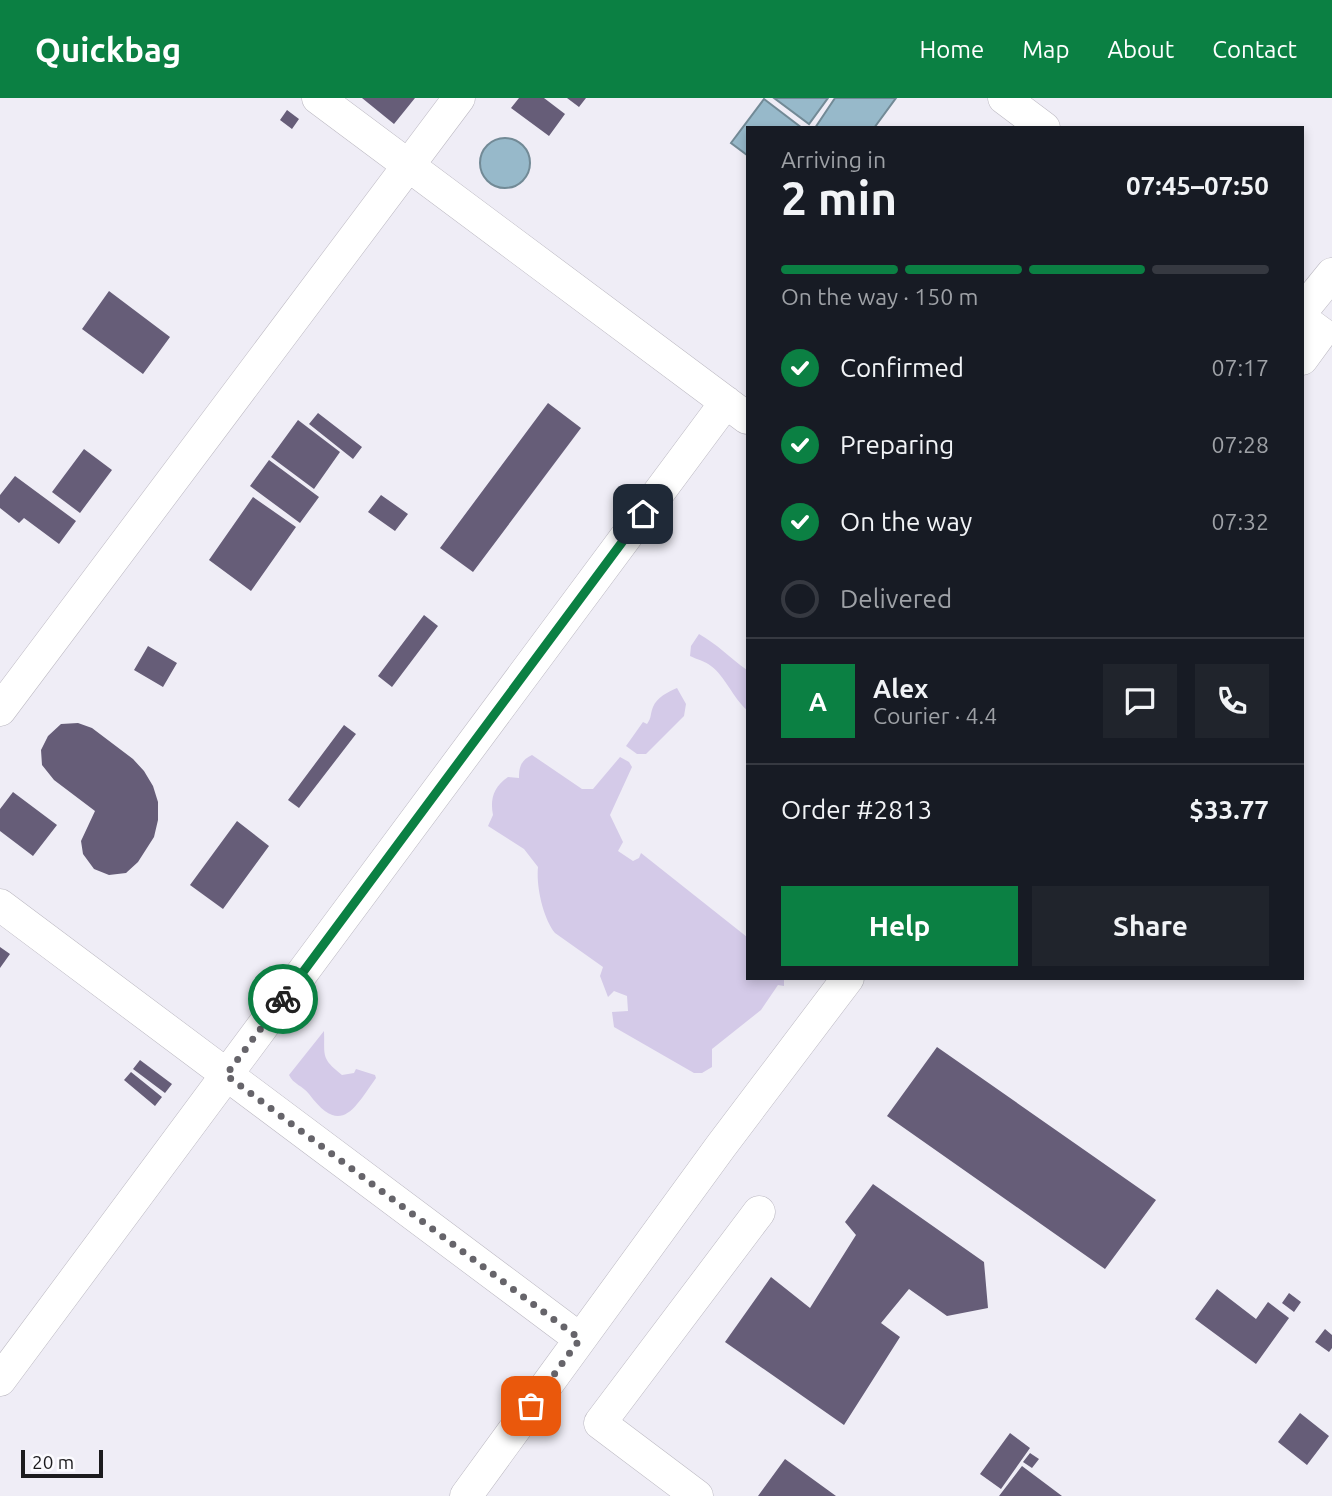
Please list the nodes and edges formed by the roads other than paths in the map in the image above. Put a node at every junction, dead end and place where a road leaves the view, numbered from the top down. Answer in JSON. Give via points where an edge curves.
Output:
{"nodes":[{"id":1,"x":318,"y":98,"type":"edge"},
{"id":2,"x":459,"y":98,"type":"edge"},
{"id":3,"x":1004,"y":98,"type":"edge"},
{"id":4,"x":1041,"y":126,"type":"edge"},
{"id":5,"x":408,"y":166,"type":"junction"},
{"id":6,"x":1332,"y":274,"type":"edge"},
{"id":7,"x":1304,"y":309,"type":"edge"},
{"id":8,"x":1304,"y":320,"type":"edge"},
{"id":9,"x":1304,"y":356,"type":"edge"},
{"id":10,"x":737,"y":410,"type":"edge"},
{"id":11,"x":0,"y":710,"type":"edge"},
{"id":12,"x":0,"y":905,"type":"edge"},
{"id":13,"x":846,"y":980,"type":"edge"},
{"id":14,"x":226,"y":1075,"type":"junction"},
{"id":15,"x":759,"y":1212,"type":"dead end"},
{"id":16,"x":580,"y":1339,"type":"junction"},
{"id":17,"x":0,"y":1380,"type":"edge"},
{"id":18,"x":466,"y":1496,"type":"edge"},
{"id":19,"x":697,"y":1496,"type":"edge"}],
"edges":[{"from":1,"to":5,"type":"lane"},
{"from":2,"to":5,"type":"lane"},
{"from":3,"to":4,"type":"lane"},
{"from":5,"to":10,"type":"lane"},
{"from":5,"to":11,"type":"lane"},
{"from":6,"to":7,"type":"lane"},
{"from":8,"to":9,"type":"lane","via":[[1321,333]]},
{"from":10,"to":14,"type":"lane"},
{"from":12,"to":14,"type":"lane"},
{"from":13,"to":16,"type":"lane"},
{"from":14,"to":16,"type":"lane"},
{"from":14,"to":17,"type":"lane"},
{"from":15,"to":19,"type":"lane","via":[[600,1423]]},
{"from":16,"to":18,"type":"lane"}]}
